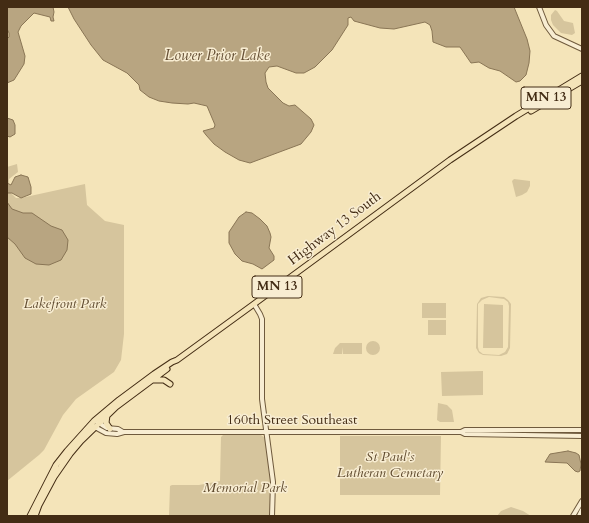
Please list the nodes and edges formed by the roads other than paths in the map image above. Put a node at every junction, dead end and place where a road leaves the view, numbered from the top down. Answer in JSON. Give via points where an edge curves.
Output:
{"nodes":[{"id":1,"x":539,"y":7,"type":"edge"},
{"id":2,"x":580,"y":48,"type":"edge"},
{"id":3,"x":582,"y":52,"type":"edge"},
{"id":4,"x":582,"y":76,"type":"edge"},
{"id":5,"x":582,"y":81,"type":"edge"},
{"id":6,"x":511,"y":121,"type":"junction"},
{"id":7,"x":254,"y":304,"type":"junction"},
{"id":8,"x":177,"y":360,"type":"junction"},
{"id":9,"x":151,"y":381,"type":"junction"},
{"id":10,"x":170,"y":384,"type":"dead end"},
{"id":11,"x":108,"y":414,"type":"junction"},
{"id":12,"x":94,"y":424,"type":"junction"},
{"id":13,"x":110,"y":429,"type":"junction"},
{"id":14,"x":582,"y":430,"type":"edge"},
{"id":15,"x":124,"y":432,"type":"junction"},
{"id":16,"x":266,"y":432,"type":"junction"},
{"id":17,"x":460,"y":432,"type":"junction"},
{"id":18,"x":582,"y":436,"type":"edge"},
{"id":19,"x":582,"y":501,"type":"edge"},
{"id":20,"x":582,"y":510,"type":"edge"},
{"id":21,"x":30,"y":516,"type":"edge"},
{"id":22,"x":35,"y":516,"type":"edge"},
{"id":23,"x":272,"y":516,"type":"edge"},
{"id":24,"x":573,"y":516,"type":"edge"},
{"id":25,"x":578,"y":516,"type":"edge"}],
"edges":[{"from":1,"to":2,"type":"street","via":[[546,25],[554,36]]},
{"from":2,"to":3,"type":"street"},
{"from":4,"to":6,"type":"main road","name":"Highway 13 South","number":"MN 13"},
{"from":5,"to":6,"type":"main road","name":"Highway 13 South","number":"MN 13"},
{"from":6,"to":7,"type":"main road","name":"Highway 13 South","number":"MN 13","via":[[418,182]]},
{"from":7,"to":8,"type":"main road","name":"Highway 13 South","number":"MN 13"},
{"from":7,"to":16,"type":"street","via":[[262,319],[262,394]]},
{"from":8,"to":9,"type":"main road","name":"Highway 13 South","number":"MN 13"},
{"from":8,"to":12,"type":"main road","name":"Highway 13 South","number":"MN 13","via":[[119,400]]},
{"from":9,"to":10,"type":"main road","via":[[161,379]]},
{"from":9,"to":11,"type":"main road","name":"Highway 13 South","number":"MN 13"},
{"from":11,"to":12,"type":"main road","name":"Highway 13 South","number":"MN 13"},
{"from":11,"to":13,"type":"main road","via":[[106,423]]},
{"from":12,"to":13,"type":"street","name":"160th Street Southeast"},
{"from":12,"to":15,"type":"street","name":"160th Street Southeast","via":[[106,433]]},
{"from":12,"to":21,"type":"main road","name":"Highway 13 South","number":"MN 13","via":[[56,465]]},
{"from":12,"to":22,"type":"main road","name":"Highway 13 South","number":"MN 13","via":[[57,472]]},
{"from":13,"to":15,"type":"street","name":"160th Street Southeast"},
{"from":14,"to":17,"type":"street","name":"160th Street Southeast"},
{"from":15,"to":16,"type":"street","name":"160th Street Southeast"},
{"from":16,"to":17,"type":"street","name":"160th Street Southeast"},
{"from":16,"to":23,"type":"street","via":[[273,482]]},
{"from":17,"to":18,"type":"street","name":"160th Street Southeast"},
{"from":19,"to":24,"type":"street"},
{"from":20,"to":25,"type":"street"}]}
